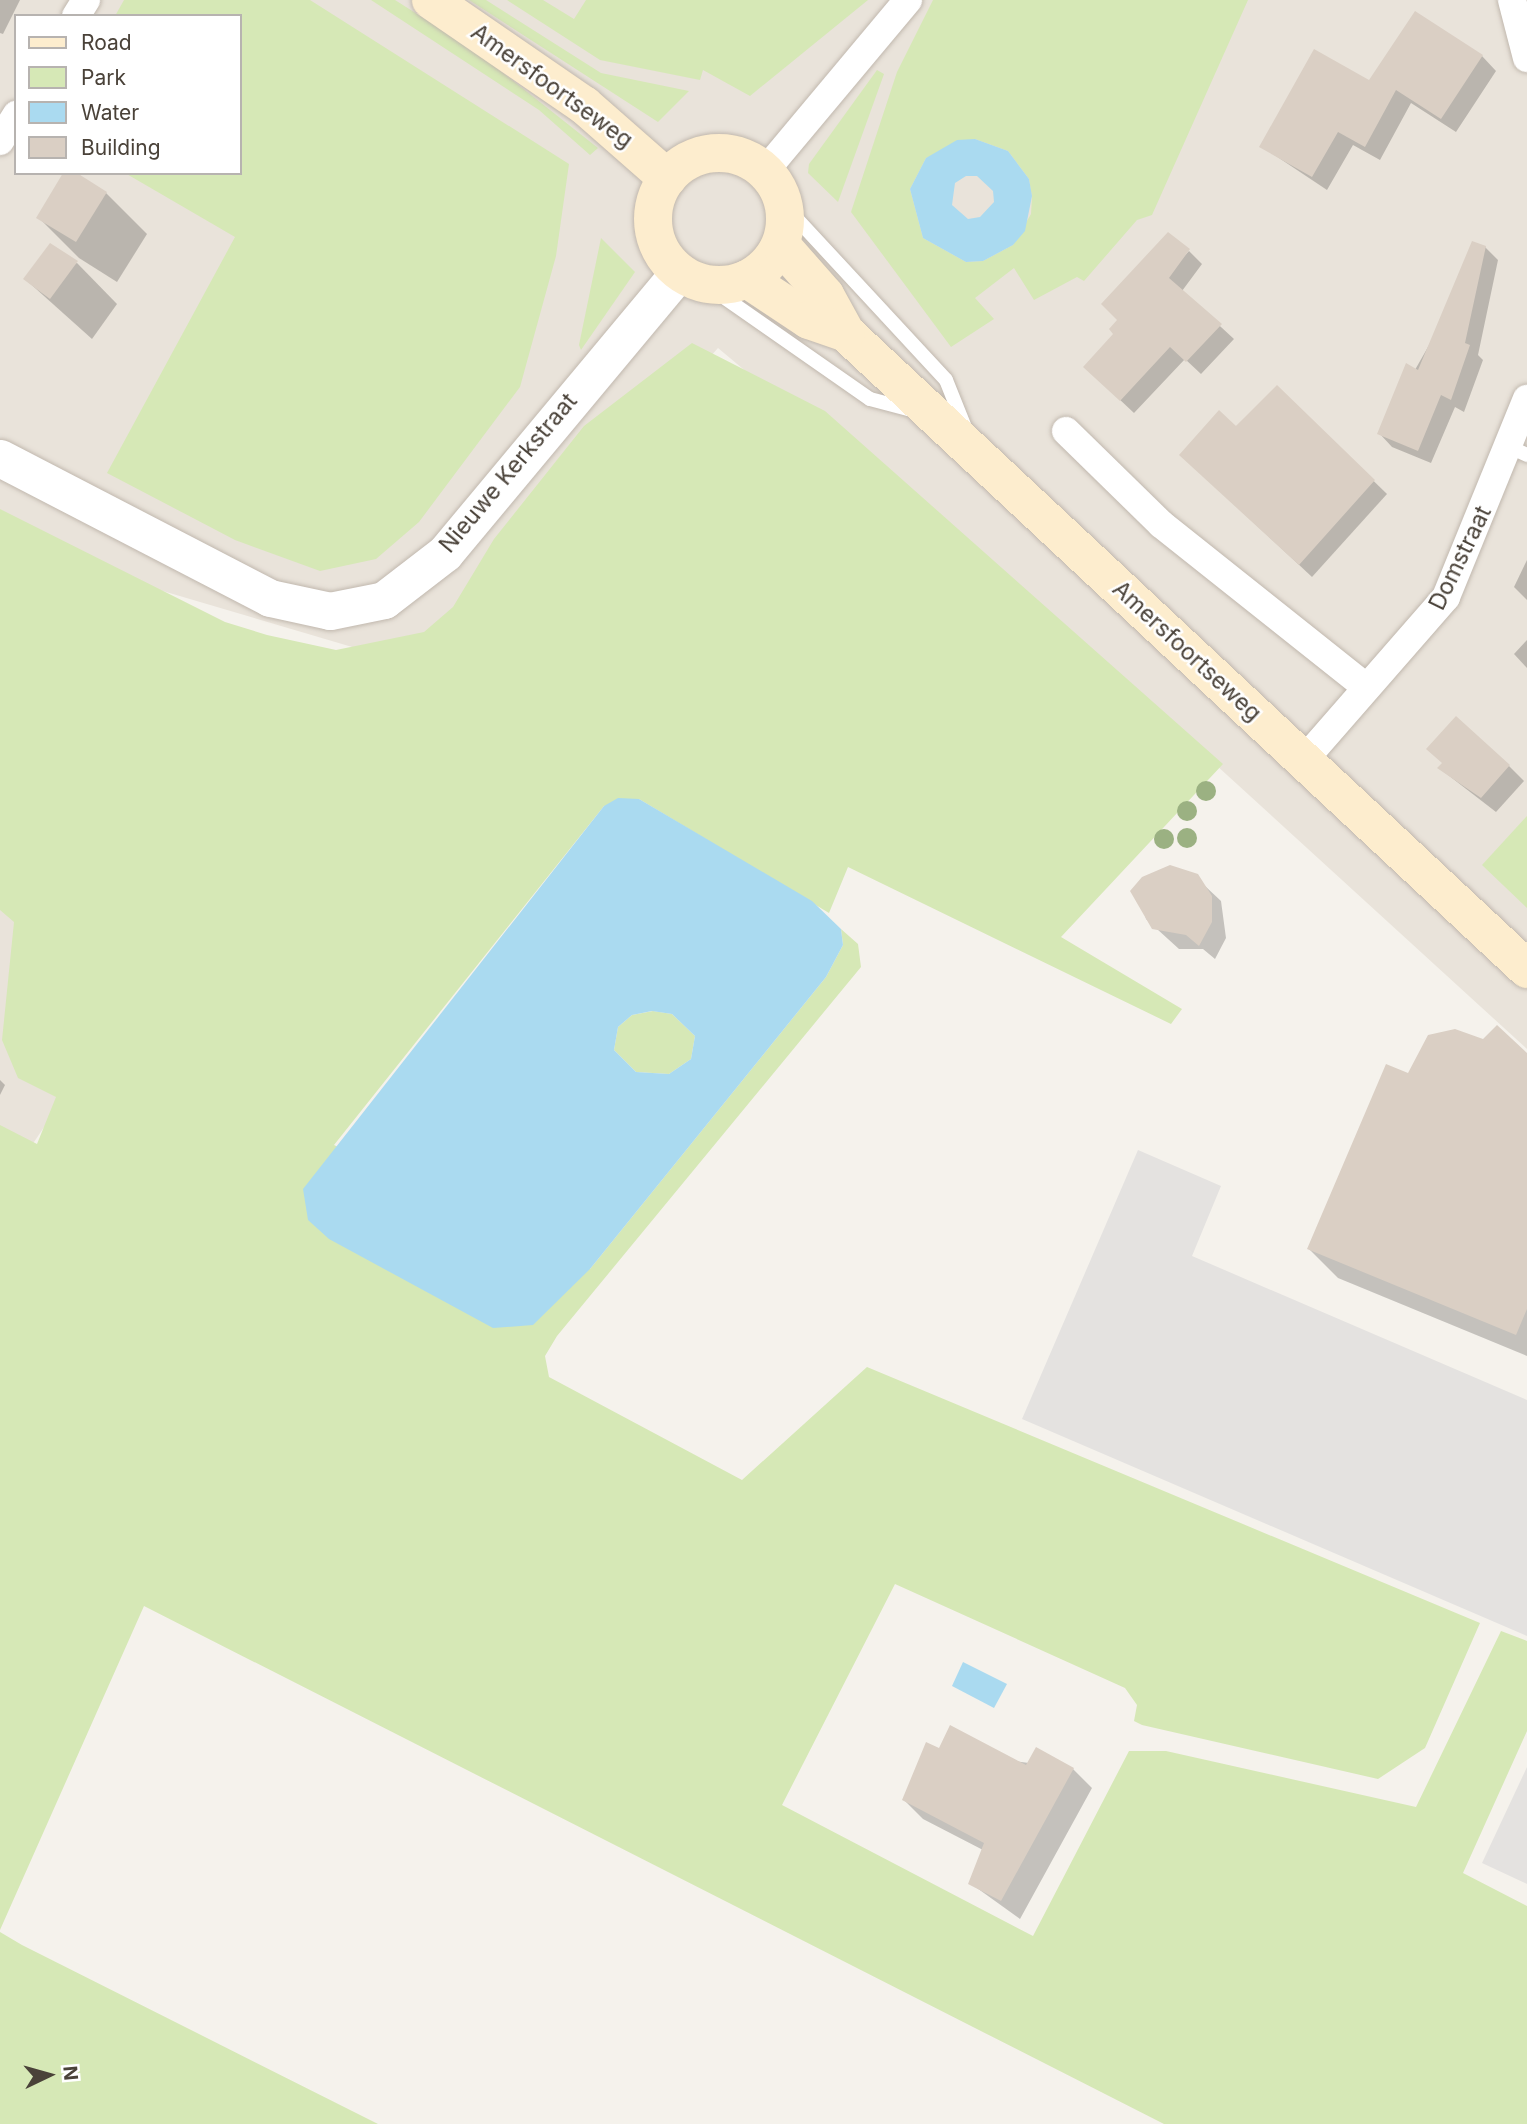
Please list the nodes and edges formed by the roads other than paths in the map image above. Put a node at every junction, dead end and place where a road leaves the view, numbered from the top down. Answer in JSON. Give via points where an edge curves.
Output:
{"nodes":[{"id":1,"x":431,"y":0,"type":"edge"},
{"id":2,"x":908,"y":0,"type":"edge"},
{"id":3,"x":1512,"y":0,"type":"edge"},
{"id":4,"x":1527,"y":58,"type":"edge"},
{"id":5,"x":14,"y":118,"type":"edge"},
{"id":6,"x":0,"y":141,"type":"edge"},
{"id":7,"x":765,"y":170,"type":"junction"},
{"id":8,"x":667,"y":178,"type":"junction"},
{"id":9,"x":784,"y":205,"type":"junction"},
{"id":10,"x":781,"y":245,"type":"junction"},
{"id":11,"x":692,"y":278,"type":"junction"},
{"id":12,"x":747,"y":279,"type":"junction"},
{"id":13,"x":846,"y":333,"type":"junction"},
{"id":14,"x":1527,"y":398,"type":"edge"},
{"id":15,"x":935,"y":416,"type":"junction"},
{"id":16,"x":1066,"y":431,"type":"dead end"},
{"id":17,"x":1518,"y":451,"type":"edge"},
{"id":18,"x":975,"y":454,"type":"junction"},
{"id":19,"x":0,"y":458,"type":"edge"},
{"id":20,"x":1365,"y":686,"type":"junction"},
{"id":21,"x":1304,"y":760,"type":"junction"},
{"id":22,"x":1527,"y":969,"type":"edge"}],
"edges":[{"from":1,"to":8,"type":"main road","name":"Amersfoortseweg","via":[[584,105]]},
{"from":2,"to":7,"type":"street"},
{"from":3,"to":4,"type":"street"},
{"from":5,"to":6,"type":"street"},
{"from":7,"to":8,"type":"main road","via":[[722,152],[691,158]]},
{"from":7,"to":9,"type":"main road"},
{"from":8,"to":11,"type":"main road","via":[[652,217],[664,257]]},
{"from":9,"to":10,"type":"main road"},
{"from":9,"to":18,"type":"lane","via":[[946,380]]},
{"from":10,"to":12,"type":"main road"},
{"from":10,"to":13,"type":"main road","name":"Amersfoortseweg","via":[[825,295]]},
{"from":11,"to":12,"type":"main road"},
{"from":11,"to":15,"type":"lane","via":[[870,399]]},
{"from":11,"to":19,"type":"street","name":"Nieuwe Kerkstraat","via":[[445,553],[384,600],[330,611],[270,598]]},
{"from":12,"to":13,"type":"main road","name":"Amersfoortseweg","via":[[809,320]]},
{"from":13,"to":15,"type":"main road","name":"Amersfoortseweg"},
{"from":14,"to":17,"type":"street","name":"Domstraat"},
{"from":15,"to":18,"type":"main road","name":"Amersfoortseweg"},
{"from":16,"to":20,"type":"street","via":[[1161,524]]},
{"from":17,"to":20,"type":"street","name":"Domstraat","via":[[1446,597],[1423,630]]},
{"from":18,"to":21,"type":"main road","name":"Amersfoortseweg"},
{"from":20,"to":21,"type":"street","name":"Domstraat"},
{"from":21,"to":22,"type":"main road","name":"Amersfoortseweg"}]}
